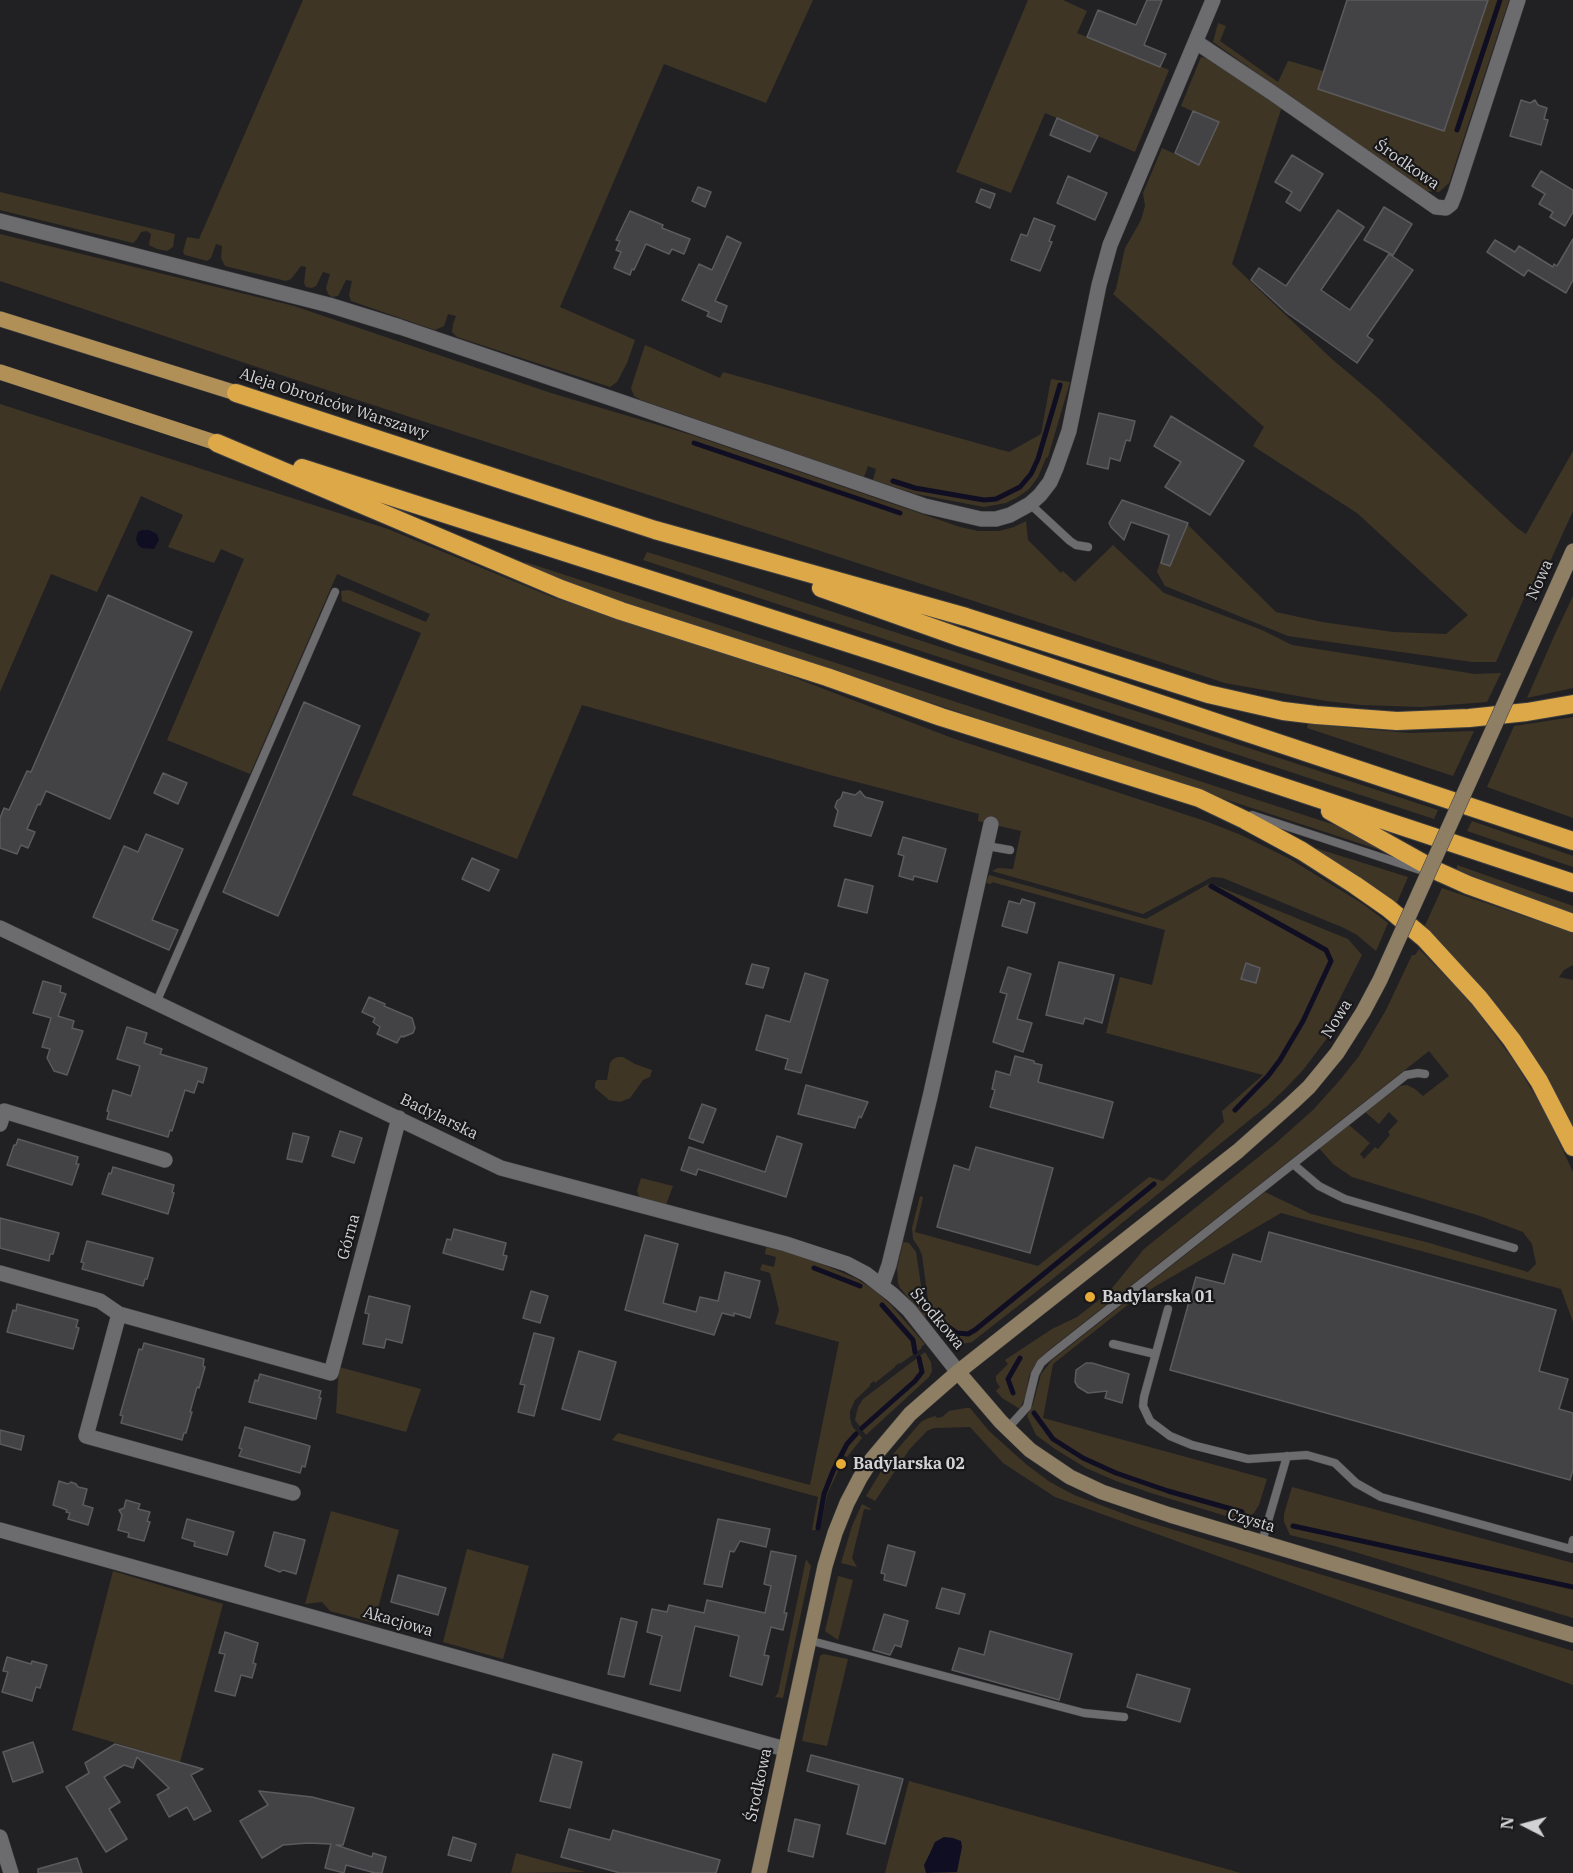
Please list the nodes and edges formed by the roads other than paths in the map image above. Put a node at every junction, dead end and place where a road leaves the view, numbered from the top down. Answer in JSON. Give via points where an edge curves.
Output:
{"nodes":[{"id":1,"x":1213,"y":0,"type":"edge"},
{"id":2,"x":1518,"y":0,"type":"edge"},
{"id":3,"x":1196,"y":42,"type":"junction"},
{"id":4,"x":0,"y":221,"type":"edge"},
{"id":5,"x":0,"y":320,"type":"edge"},
{"id":6,"x":0,"y":372,"type":"edge"},
{"id":7,"x":236,"y":393,"type":"joint"},
{"id":8,"x":216,"y":442,"type":"junction"},
{"id":9,"x":1030,"y":504,"type":"junction"},
{"id":10,"x":662,"y":532,"type":"junction"},
{"id":11,"x":1088,"y":547,"type":"dead end"},
{"id":12,"x":1573,"y":551,"type":"edge"},
{"id":13,"x":335,"y":592,"type":"dead end"},
{"id":14,"x":1573,"y":704,"type":"edge"},
{"id":15,"x":1282,"y":786,"type":"junction"},
{"id":16,"x":1199,"y":798,"type":"junction"},
{"id":17,"x":991,"y":824,"type":"dead end"},
{"id":18,"x":1573,"y":841,"type":"edge"},
{"id":19,"x":987,"y":846,"type":"junction"},
{"id":20,"x":1010,"y":850,"type":"dead end"},
{"id":21,"x":1573,"y":883,"type":"edge"},
{"id":22,"x":1468,"y":885,"type":"junction"},
{"id":23,"x":1573,"y":923,"type":"edge"},
{"id":24,"x":0,"y":928,"type":"edge"},
{"id":25,"x":156,"y":1003,"type":"junction"},
{"id":26,"x":1425,"y":1074,"type":"dead end"},
{"id":27,"x":399,"y":1118,"type":"junction"},
{"id":28,"x":0,"y":1125,"type":"edge"},
{"id":29,"x":1573,"y":1147,"type":"edge"},
{"id":30,"x":165,"y":1160,"type":"dead end"},
{"id":31,"x":1293,"y":1164,"type":"junction"},
{"id":32,"x":1514,"y":1248,"type":"dead end"},
{"id":33,"x":0,"y":1273,"type":"edge"},
{"id":34,"x":882,"y":1285,"type":"junction"},
{"id":35,"x":1168,"y":1309,"type":"dead end"},
{"id":36,"x":119,"y":1314,"type":"junction"},
{"id":37,"x":1113,"y":1344,"type":"dead end"},
{"id":38,"x":1155,"y":1354,"type":"junction"},
{"id":39,"x":958,"y":1372,"type":"junction"},
{"id":40,"x":1008,"y":1430,"type":"junction"},
{"id":41,"x":1287,"y":1456,"type":"junction"},
{"id":42,"x":293,"y":1493,"type":"dead end"},
{"id":43,"x":0,"y":1530,"type":"edge"},
{"id":44,"x":1573,"y":1540,"type":"edge"},
{"id":45,"x":1262,"y":1542,"type":"junction"},
{"id":46,"x":1573,"y":1635,"type":"edge"},
{"id":47,"x":808,"y":1640,"type":"junction"},
{"id":48,"x":1124,"y":1717,"type":"dead end"},
{"id":49,"x":785,"y":1749,"type":"junction"},
{"id":50,"x":0,"y":1837,"type":"edge"},
{"id":51,"x":11,"y":1873,"type":"edge"},
{"id":52,"x":759,"y":1873,"type":"edge"}],
"edges":[{"from":1,"to":3,"type":"street"},
{"from":2,"to":3,"type":"street","name":"Środkowa","via":[[1455,194],[1446,208],[1436,207]]},
{"from":3,"to":9,"type":"street","via":[[1108,253],[1060,459],[1050,482]]},
{"from":4,"to":9,"type":"street","via":[[339,309],[925,506],[996,519]]},
{"from":5,"to":7,"type":"main road","name":"Aleja Obrońców Warszawy"},
{"from":6,"to":8,"type":"main road"},
{"from":7,"to":10,"type":"highway","name":"Aleja Obrońców Warszawy"},
{"from":8,"to":15,"type":"highway","via":[[366,487]]},
{"from":8,"to":16,"type":"highway","via":[[621,611]]},
{"from":9,"to":11,"type":"lane","via":[[1070,541]]},
{"from":10,"to":14,"type":"highway","via":[[966,617],[1208,694],[1283,711],[1419,721]]},
{"from":10,"to":18,"type":"highway","via":[[959,637]]},
{"from":12,"to":39,"type":"street","name":"Nowa","bridge":true,"via":[[1385,969],[1346,1041],[1324,1070],[1238,1151]]},
{"from":13,"to":25,"type":"lane"},
{"from":15,"to":21,"type":"highway"},
{"from":15,"to":22,"type":"highway"},
{"from":16,"to":22,"type":"lane"},
{"from":16,"to":29,"type":"highway","via":[[1302,851],[1388,908],[1424,938],[1512,1040],[1539,1081]]},
{"from":17,"to":19,"type":"street"},
{"from":19,"to":20,"type":"lane"},
{"from":19,"to":34,"type":"street"},
{"from":22,"to":23,"type":"highway"},
{"from":24,"to":25,"type":"street","name":"Badylarska"},
{"from":25,"to":27,"type":"street","name":"Badylarska"},
{"from":26,"to":31,"type":"lane","via":[[1406,1075]]},
{"from":27,"to":34,"type":"street","name":"Badylarska","via":[[511,1172],[813,1252],[852,1266]]},
{"from":27,"to":36,"type":"street","name":"Górna","via":[[331,1373]]},
{"from":28,"to":30,"type":"street","via":[[4,1111]]},
{"from":31,"to":32,"type":"lane","via":[[1319,1186],[1345,1200]]},
{"from":31,"to":40,"type":"lane","via":[[1046,1359],[1035,1374],[1027,1407]]},
{"from":33,"to":36,"type":"street","via":[[100,1301]]},
{"from":34,"to":39,"type":"street","name":"Środkowa","via":[[909,1310]]},
{"from":35,"to":38,"type":"lane"},
{"from":36,"to":42,"type":"street","via":[[86,1436]]},
{"from":37,"to":38,"type":"lane"},
{"from":38,"to":41,"type":"lane","via":[[1143,1406],[1150,1421],[1162,1431],[1178,1440],[1236,1457]]},
{"from":39,"to":40,"type":"street","name":"Czysta"},
{"from":39,"to":47,"type":"street","name":"Środkowa","via":[[894,1431],[860,1478],[829,1551]]},
{"from":40,"to":45,"type":"street","name":"Czysta","via":[[1049,1464],[1083,1484],[1122,1500]]},
{"from":41,"to":44,"type":"lane","via":[[1304,1454],[1329,1460],[1356,1483],[1381,1497],[1571,1549]]},
{"from":41,"to":45,"type":"lane"},
{"from":43,"to":49,"type":"street","name":"Akacjowa"},
{"from":45,"to":46,"type":"street","name":"Czysta"},
{"from":47,"to":48,"type":"lane","via":[[1084,1713]]},
{"from":47,"to":49,"type":"street","name":"Środkowa"},
{"from":49,"to":52,"type":"street","name":"Środkowa"},
{"from":50,"to":51,"type":"street"}]}
